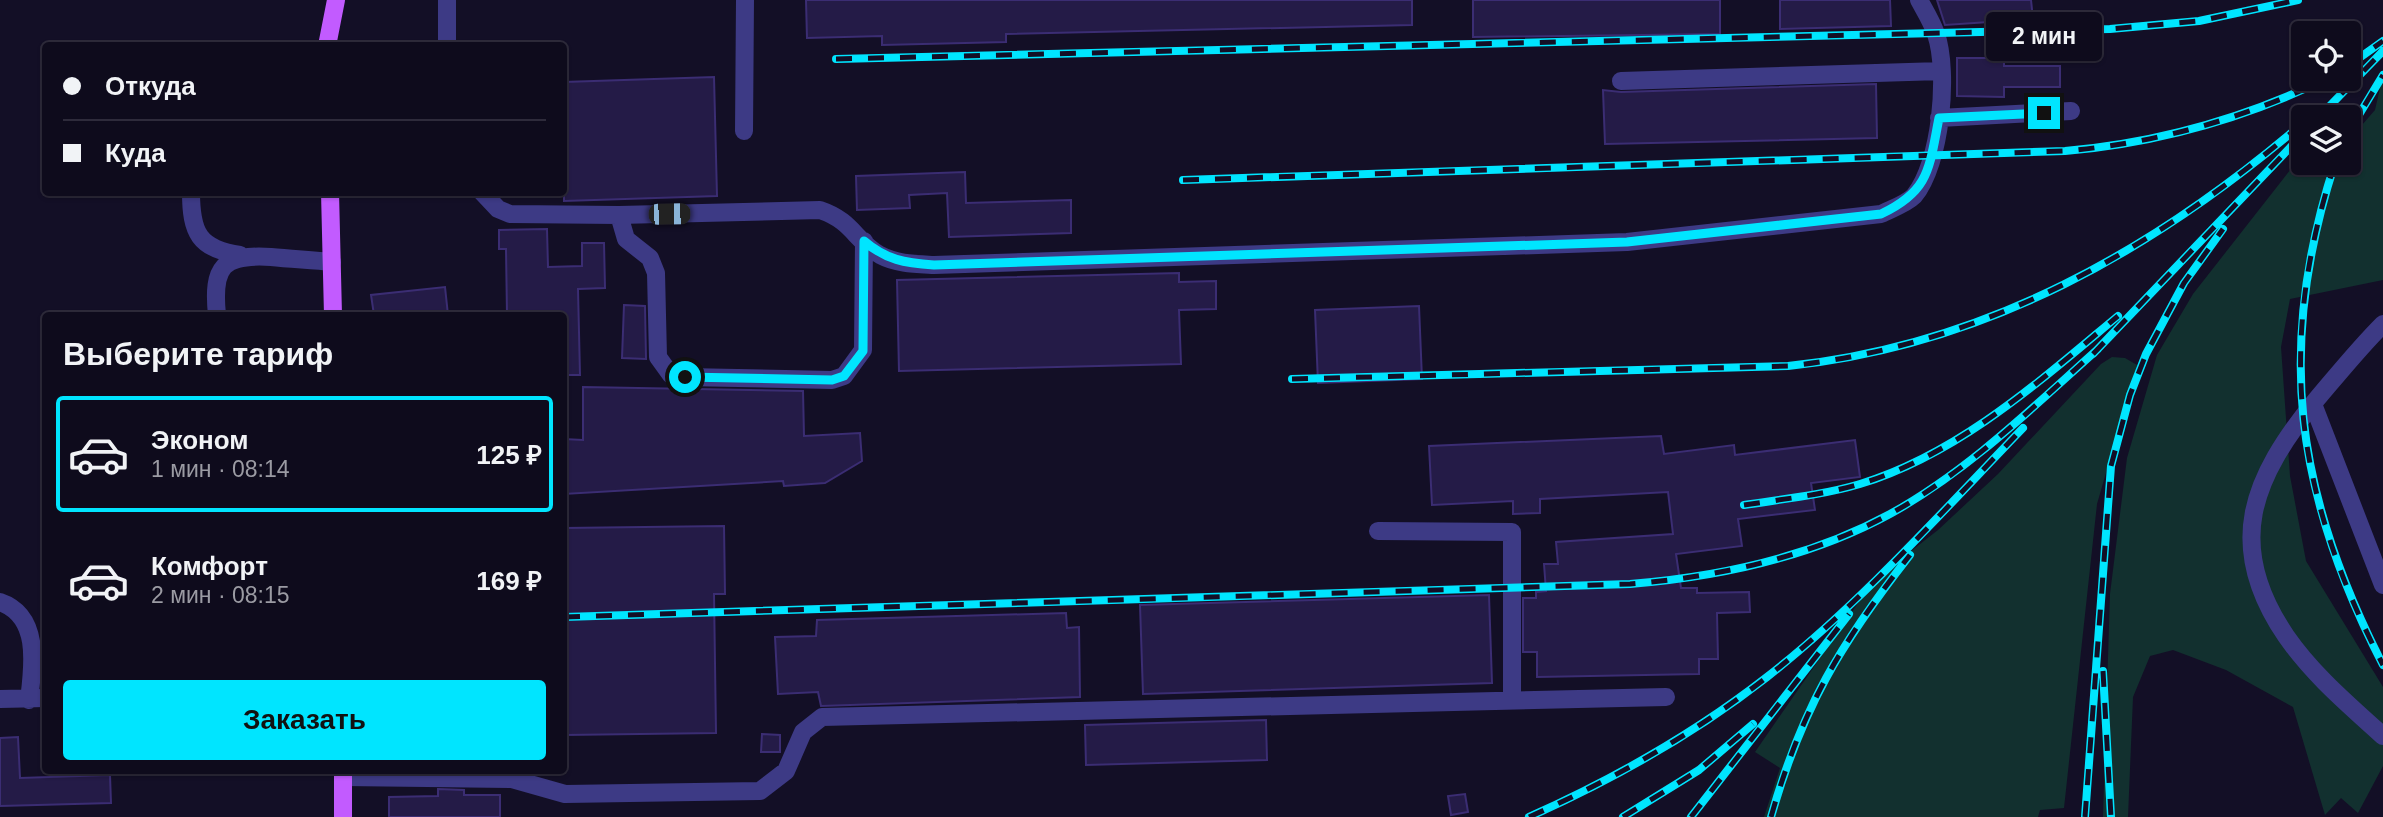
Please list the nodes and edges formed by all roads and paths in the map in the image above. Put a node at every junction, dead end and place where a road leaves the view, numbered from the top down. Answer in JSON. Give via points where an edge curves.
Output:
{"nodes":[{"id":1,"x":335,"y":0,"type":"edge"},
{"id":2,"x":346,"y":0,"type":"edge"},
{"id":3,"x":447,"y":0,"type":"edge"},
{"id":4,"x":745,"y":0,"type":"edge"},
{"id":5,"x":1920,"y":0,"type":"edge"},
{"id":6,"x":329,"y":23,"type":"junction"},
{"id":7,"x":327,"y":42,"type":"edge"},
{"id":8,"x":447,"y":42,"type":"edge"},
{"id":9,"x":1941,"y":71,"type":"junction"},
{"id":10,"x":1621,"y":80,"type":"dead end"},
{"id":11,"x":2071,"y":111,"type":"dead end"},
{"id":12,"x":1939,"y":118,"type":"junction"},
{"id":13,"x":744,"y":131,"type":"dead end"},
{"id":14,"x":191,"y":196,"type":"edge"},
{"id":15,"x":330,"y":196,"type":"edge"},
{"id":16,"x":486,"y":196,"type":"edge"},
{"id":17,"x":619,"y":215,"type":"junction"},
{"id":18,"x":864,"y":241,"type":"junction"},
{"id":19,"x":240,"y":256,"type":"junction"},
{"id":20,"x":332,"y":262,"type":"junction"},
{"id":21,"x":217,"y":312,"type":"edge"},
{"id":22,"x":333,"y":312,"type":"edge"},
{"id":23,"x":2383,"y":324,"type":"edge"},
{"id":24,"x":2313,"y":404,"type":"junction"},
{"id":25,"x":1378,"y":531,"type":"dead end"},
{"id":26,"x":2383,"y":585,"type":"edge"},
{"id":27,"x":0,"y":602,"type":"edge"},
{"id":28,"x":1666,"y":697,"type":"dead end"},
{"id":29,"x":0,"y":699,"type":"edge"},
{"id":30,"x":37,"y":699,"type":"edge"},
{"id":31,"x":1512,"y":699,"type":"junction"},
{"id":32,"x":2383,"y":736,"type":"edge"},
{"id":33,"x":343,"y":774,"type":"edge"},
{"id":34,"x":343,"y":817,"type":"edge"}],
"edges":[{"from":1,"to":6,"type":"main road"},
{"from":2,"to":6,"type":"lane"},
{"from":3,"to":8,"type":"lane"},
{"from":4,"to":13,"type":"lane"},
{"from":5,"to":9,"type":"lane","via":[[1937,35]]},
{"from":6,"to":7,"type":"main road"},
{"from":9,"to":10,"type":"lane"},
{"from":9,"to":12,"type":"lane"},
{"from":11,"to":12,"type":"lane"},
{"from":12,"to":18,"type":"lane","via":[[1931,158],[1913,197],[1868,216],[1627,242],[934,265],[894,261]]},
{"from":14,"to":19,"type":"lane","via":[[191,214],[201,240],[217,251]]},
{"from":15,"to":20,"type":"main road"},
{"from":16,"to":17,"type":"lane","via":[[510,214]]},
{"from":17,"to":18,"type":"lane","via":[[820,210],[839,217]]},
{"from":17,"to":18,"type":"lane","via":[[626,239],[650,258],[656,273],[658,357],[671,375],[685,377],[832,380],[844,376],[863,351]]},
{"from":19,"to":20,"type":"lane"},
{"from":19,"to":21,"type":"lane","via":[[224,266],[216,280]]},
{"from":20,"to":22,"type":"main road"},
{"from":23,"to":24,"type":"lane"},
{"from":24,"to":26,"type":"lane"},
{"from":24,"to":32,"type":"lane","via":[[2289,432],[2266,471],[2252,519],[2254,568],[2263,596],[2287,638],[2325,682]]},
{"from":25,"to":31,"type":"lane","via":[[1512,532]]},
{"from":27,"to":30,"type":"lane","via":[[23,621],[31,637]]},
{"from":28,"to":31,"type":"lane"},
{"from":29,"to":30,"type":"lane"},
{"from":31,"to":33,"type":"lane","via":[[822,717],[803,732],[786,771],[760,791],[565,794],[512,779]]},
{"from":33,"to":34,"type":"main road"}]}
